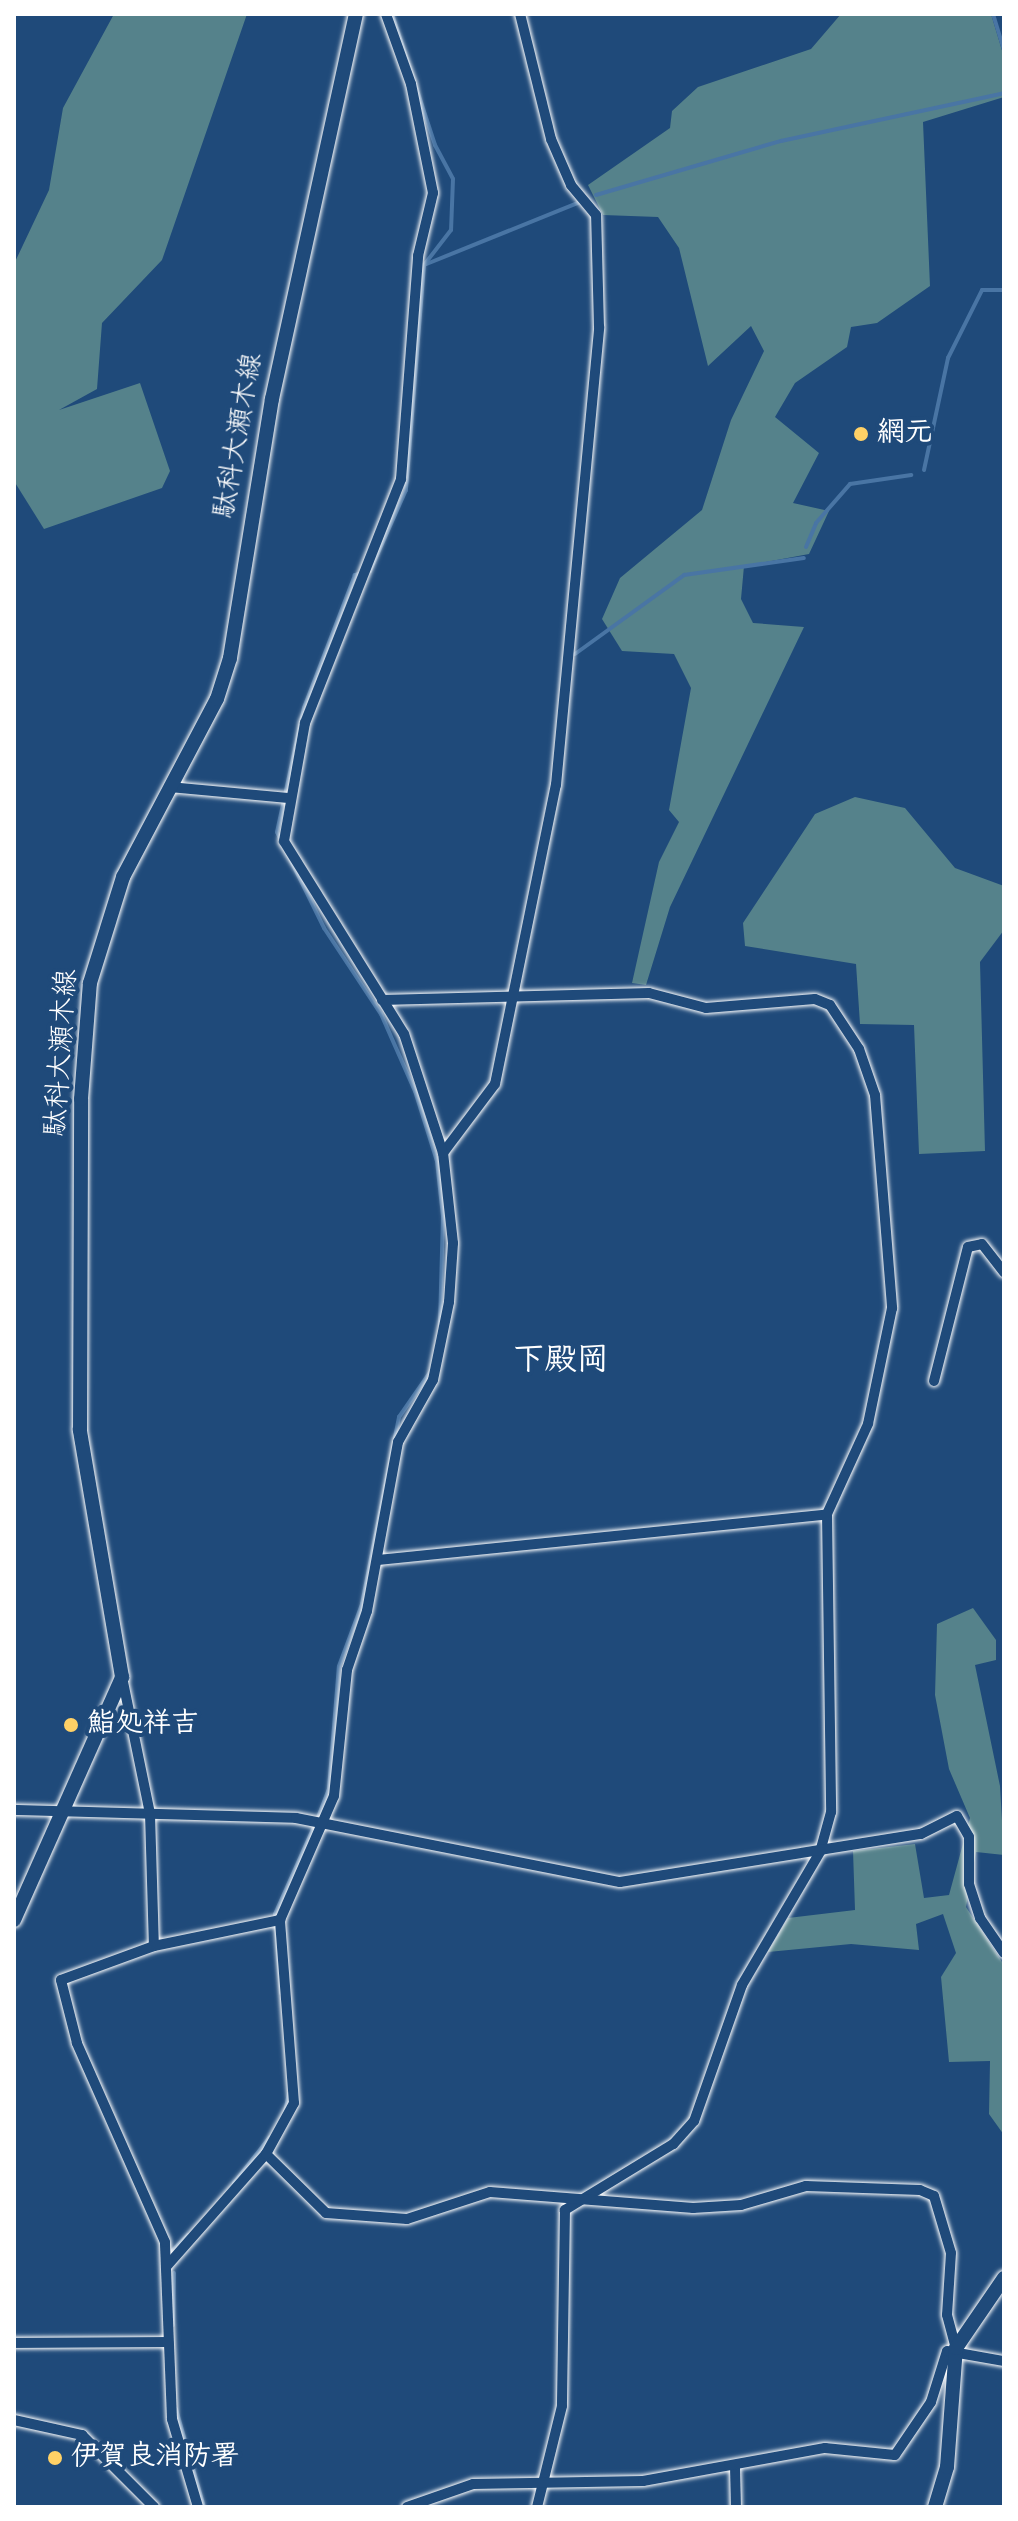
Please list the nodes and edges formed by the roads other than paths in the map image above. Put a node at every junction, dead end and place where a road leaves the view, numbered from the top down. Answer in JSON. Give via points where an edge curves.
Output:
{"nodes":[{"id":1,"x":356,"y":14,"type":"edge"},
{"id":2,"x":386,"y":14,"type":"edge"},
{"id":3,"x":520,"y":14,"type":"edge"},
{"id":4,"x":169,"y":787,"type":"junction"},
{"id":5,"x":288,"y":798,"type":"junction"},
{"id":6,"x":516,"y":992,"type":"junction"},
{"id":7,"x":382,"y":1000,"type":"junction"},
{"id":8,"x":443,"y":1153,"type":"junction"},
{"id":9,"x":1004,"y":1272,"type":"edge"},
{"id":10,"x":934,"y":1381,"type":"dead end"},
{"id":11,"x":827,"y":1514,"type":"junction"},
{"id":12,"x":378,"y":1560,"type":"junction"},
{"id":13,"x":122,"y":1677,"type":"junction"},
{"id":14,"x":14,"y":1810,"type":"edge"},
{"id":15,"x":64,"y":1812,"type":"junction"},
{"id":16,"x":150,"y":1814,"type":"junction"},
{"id":17,"x":321,"y":1824,"type":"junction"},
{"id":18,"x":820,"y":1852,"type":"junction"},
{"id":19,"x":14,"y":1920,"type":"edge"},
{"id":20,"x":276,"y":1921,"type":"junction"},
{"id":21,"x":154,"y":1946,"type":"junction"},
{"id":22,"x":1004,"y":1953,"type":"edge"},
{"id":23,"x":266,"y":2154,"type":"junction"},
{"id":24,"x":573,"y":2201,"type":"junction"},
{"id":25,"x":166,"y":2267,"type":"junction"},
{"id":26,"x":1004,"y":2278,"type":"edge"},
{"id":27,"x":165,"y":2342,"type":"junction"},
{"id":28,"x":14,"y":2343,"type":"edge"},
{"id":29,"x":956,"y":2348,"type":"junction"},
{"id":30,"x":1004,"y":2361,"type":"edge"},
{"id":31,"x":14,"y":2420,"type":"edge"},
{"id":32,"x":735,"y":2467,"type":"junction"},
{"id":33,"x":547,"y":2483,"type":"junction"},
{"id":34,"x":154,"y":2507,"type":"edge"},
{"id":35,"x":198,"y":2507,"type":"edge"},
{"id":36,"x":407,"y":2507,"type":"edge"},
{"id":37,"x":537,"y":2507,"type":"edge"},
{"id":38,"x":736,"y":2507,"type":"edge"},
{"id":39,"x":935,"y":2507,"type":"edge"}],
"edges":[{"from":1,"to":4,"type":"main road","name":"駄科大瀬木線","via":[[272,399],[230,658],[217,699]]},
{"from":2,"to":5,"type":"street","via":[[411,84],[433,193],[418,256],[401,479],[305,723]]},
{"from":3,"to":6,"type":"street","via":[[551,139],[571,185],[591,204],[601,238],[599,327],[556,785]]},
{"from":4,"to":5,"type":"street"},
{"from":4,"to":13,"type":"main road","name":"駄科大瀬木線","via":[[103,930],[90,983],[81,1099],[80,1430]]},
{"from":5,"to":7,"type":"street","via":[[284,841]]},
{"from":6,"to":7,"type":"street"},
{"from":6,"to":8,"type":"street","via":[[489,1099]]},
{"from":6,"to":11,"type":"street","via":[[649,993],[706,1008],[815,999],[830,1005],[859,1049],[875,1095],[892,1308],[868,1424]]},
{"from":7,"to":8,"type":"street","via":[[404,1034]]},
{"from":8,"to":12,"type":"street","via":[[453,1243],[444,1332],[433,1380],[398,1442]]},
{"from":9,"to":10,"type":"street","via":[[982,1244],[968,1247]]},
{"from":11,"to":12,"type":"street"},
{"from":11,"to":18,"type":"street","via":[[831,1812]]},
{"from":12,"to":17,"type":"street","via":[[347,1670],[334,1796]]},
{"from":13,"to":15,"type":"main road"},
{"from":13,"to":16,"type":"street"},
{"from":14,"to":15,"type":"street"},
{"from":15,"to":16,"type":"street"},
{"from":15,"to":19,"type":"main road"},
{"from":16,"to":17,"type":"street"},
{"from":16,"to":21,"type":"street"},
{"from":17,"to":18,"type":"street","via":[[620,1882]]},
{"from":17,"to":20,"type":"street"},
{"from":18,"to":22,"type":"street","via":[[921,1834],[957,1816],[969,1837],[973,1895]]},
{"from":18,"to":24,"type":"street","via":[[742,1985],[694,2121],[673,2144]]},
{"from":20,"to":21,"type":"street"},
{"from":20,"to":23,"type":"street","via":[[298,2084],[288,2121]]},
{"from":21,"to":25,"type":"street","via":[[61,1980],[77,2043],[165,2242]]},
{"from":23,"to":24,"type":"street","via":[[326,2213],[424,2219],[446,2203],[490,2192]]},
{"from":23,"to":25,"type":"street"},
{"from":24,"to":29,"type":"street","via":[[637,2199],[693,2208],[741,2205],[806,2186],[920,2190],[934,2196],[951,2253],[947,2315]]},
{"from":24,"to":33,"type":"street","via":[[563,2227],[562,2406]]},
{"from":25,"to":27,"type":"street"},
{"from":26,"to":29,"type":"main road"},
{"from":27,"to":28,"type":"street"},
{"from":27,"to":35,"type":"street","via":[[172,2419]]},
{"from":29,"to":30,"type":"street"},
{"from":29,"to":32,"type":"street","via":[[947,2351],[931,2402],[895,2455],[825,2448]]},
{"from":29,"to":39,"type":"main road","via":[[947,2467]]},
{"from":31,"to":34,"type":"street","via":[[82,2435]]},
{"from":32,"to":33,"type":"street","via":[[643,2481]]},
{"from":32,"to":38,"type":"street"},
{"from":33,"to":36,"type":"street","via":[[473,2484]]},
{"from":33,"to":37,"type":"street"}]}
